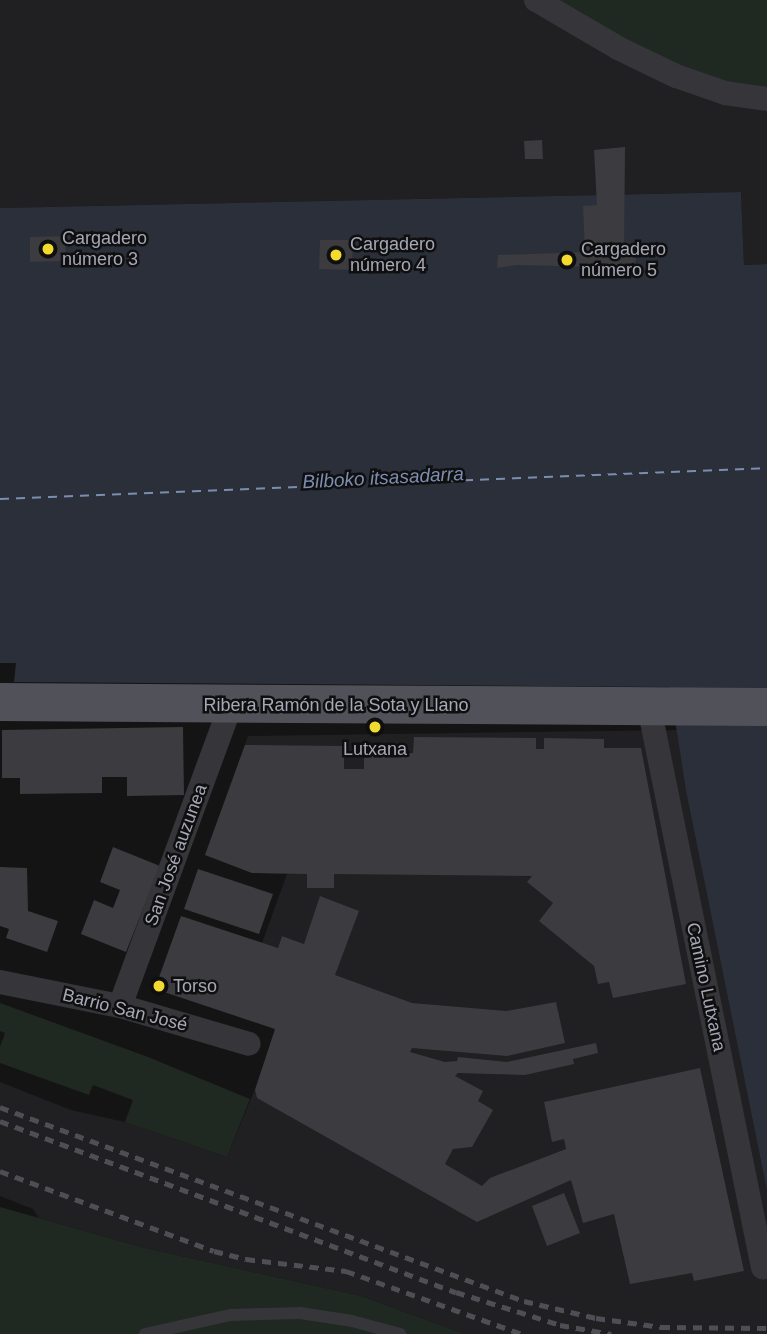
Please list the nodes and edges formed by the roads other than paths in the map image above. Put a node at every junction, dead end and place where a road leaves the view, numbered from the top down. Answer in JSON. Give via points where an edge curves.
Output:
{"nodes":[{"id":1,"x":536,"y":0,"type":"edge"},
{"id":2,"x":767,"y":99,"type":"edge"},
{"id":3,"x":0,"y":702,"type":"edge"},
{"id":4,"x":231,"y":704,"type":"junction"},
{"id":5,"x":660,"y":707,"type":"junction"},
{"id":6,"x":767,"y":707,"type":"edge"},
{"id":7,"x":0,"y":982,"type":"edge"},
{"id":8,"x":120,"y":1006,"type":"junction"},
{"id":9,"x":249,"y":1044,"type":"dead end"},
{"id":10,"x":763,"y":1268,"type":"dead end"},
{"id":11,"x":145,"y":1334,"type":"edge"},
{"id":12,"x":400,"y":1334,"type":"edge"}],
"edges":[{"from":1,"to":2,"type":"street","via":[[676,76],[724,93]]},
{"from":3,"to":4,"type":"main road","name":"Ribera Ramón de la Sota y Llano"},
{"from":4,"to":5,"type":"main road","name":"Ribera Ramón de la Sota y Llano"},
{"from":4,"to":8,"type":"street","name":"San José auzunea"},
{"from":5,"to":6,"type":"main road","name":"Ribera Ramón de la Sota y Llano"},
{"from":5,"to":10,"type":"street","name":"Camino Lutxana"},
{"from":7,"to":8,"type":"street","name":"Barrio San José"},
{"from":8,"to":9,"type":"street","name":"Barrio San José"},
{"from":11,"to":12,"type":"lane","via":[[231,1315],[300,1313]]}]}
